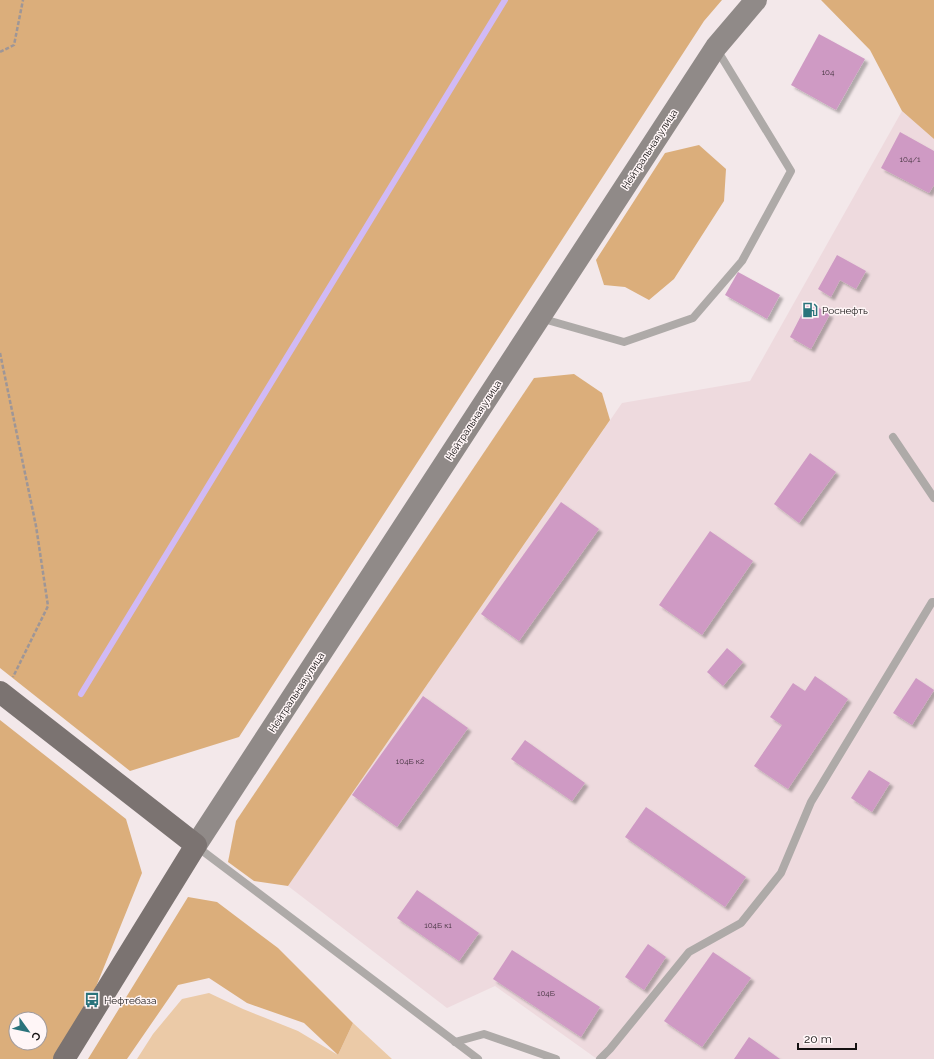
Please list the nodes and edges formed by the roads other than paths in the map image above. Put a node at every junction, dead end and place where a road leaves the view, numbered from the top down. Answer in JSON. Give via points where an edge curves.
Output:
{"nodes":[{"id":1,"x":756,"y":0,"type":"edge"},
{"id":2,"x":716,"y":47,"type":"junction"},
{"id":3,"x":539,"y":318,"type":"junction"},
{"id":4,"x":893,"y":438,"type":"dead end"},
{"id":5,"x":934,"y":498,"type":"edge"},
{"id":6,"x":934,"y":602,"type":"edge"},
{"id":7,"x":2,"y":694,"type":"edge"},
{"id":8,"x":196,"y":845,"type":"junction"},
{"id":9,"x":455,"y":1042,"type":"junction"},
{"id":10,"x":64,"y":1059,"type":"edge"},
{"id":11,"x":478,"y":1059,"type":"edge"},
{"id":12,"x":556,"y":1059,"type":"edge"},
{"id":13,"x":600,"y":1059,"type":"edge"}],
"edges":[{"from":1,"to":2,"type":"main road","name":"Нейтральная улица"},
{"from":2,"to":3,"type":"main road","name":"Нейтральная улица"},
{"from":2,"to":3,"type":"lane","via":[[791,171],[742,261],[693,318],[624,342]]},
{"from":3,"to":8,"type":"main road","name":"Нейтральная улица"},
{"from":4,"to":5,"type":"lane"},
{"from":6,"to":13,"type":"lane","via":[[811,802],[781,873],[741,923],[689,952]]},
{"from":7,"to":8,"type":"main road"},
{"from":8,"to":9,"type":"lane"},
{"from":8,"to":10,"type":"main road"},
{"from":9,"to":11,"type":"lane"},
{"from":9,"to":12,"type":"lane","via":[[484,1034]]}]}
